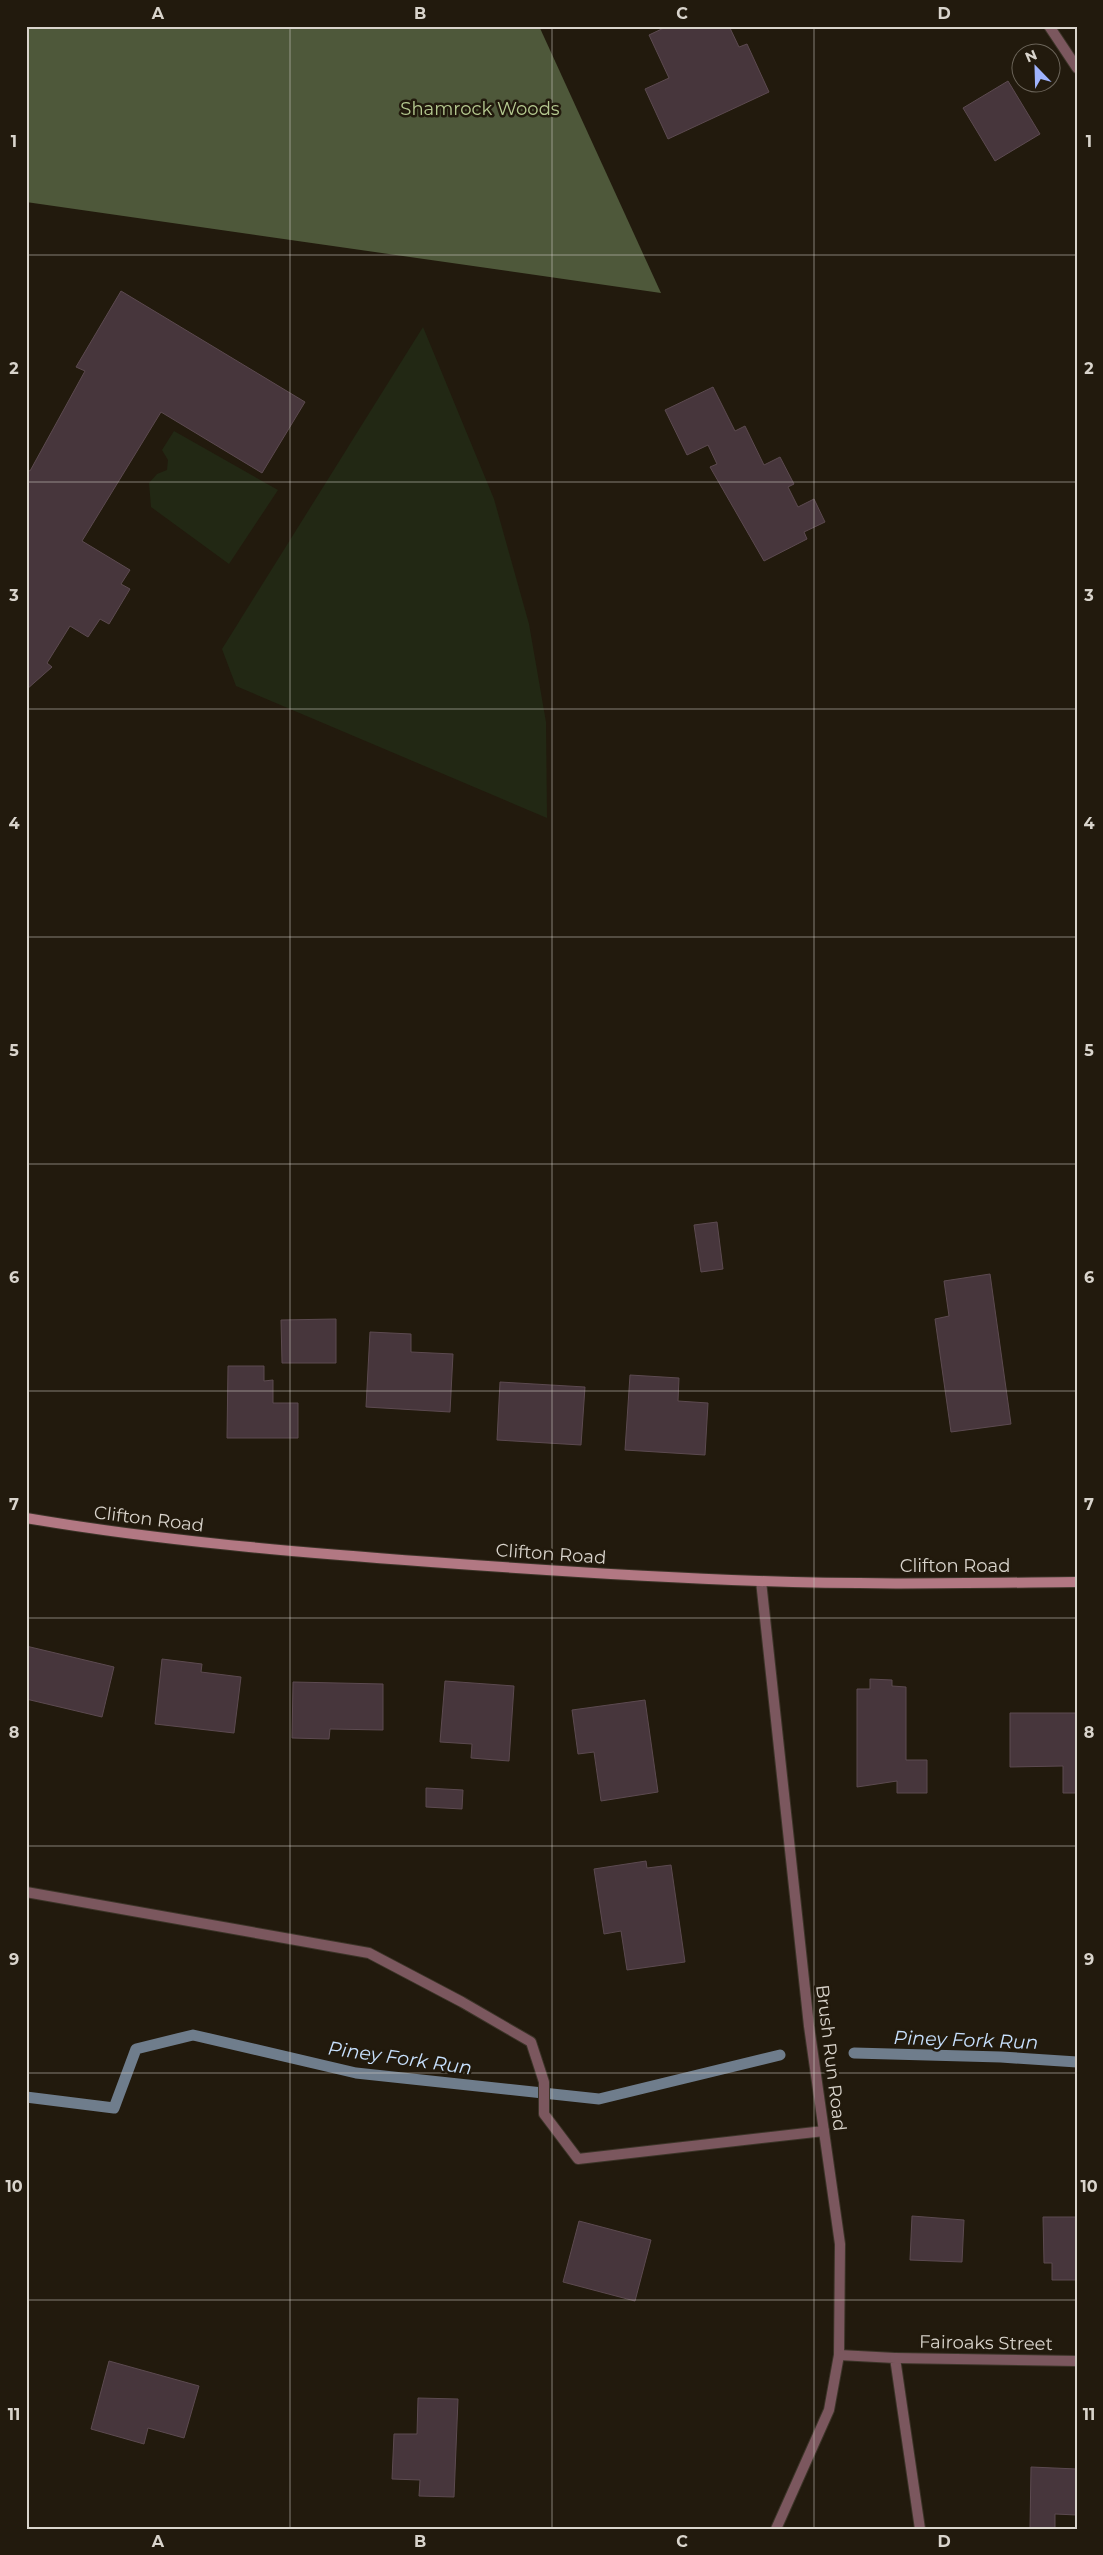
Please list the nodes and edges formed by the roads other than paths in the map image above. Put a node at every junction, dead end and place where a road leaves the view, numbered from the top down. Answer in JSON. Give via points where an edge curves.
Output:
{"nodes":[{"id":1,"x":1049,"y":26,"type":"edge"},
{"id":2,"x":1077,"y":68,"type":"edge"},
{"id":3,"x":26,"y":1518,"type":"edge"},
{"id":4,"x":762,"y":1581,"type":"junction"},
{"id":5,"x":1077,"y":1582,"type":"edge"},
{"id":6,"x":26,"y":1892,"type":"edge"},
{"id":7,"x":824,"y":2131,"type":"junction"},
{"id":8,"x":838,"y":2355,"type":"junction"},
{"id":9,"x":895,"y":2358,"type":"junction"},
{"id":10,"x":1077,"y":2360,"type":"edge"},
{"id":11,"x":776,"y":2529,"type":"edge"},
{"id":12,"x":920,"y":2529,"type":"edge"}],
"edges":[{"from":1,"to":2,"type":"street"},
{"from":3,"to":4,"type":"main road","name":"Clifton Road","via":[[106,1532],[329,1554],[572,1572]]},
{"from":4,"to":5,"type":"main road","name":"Clifton Road"},
{"from":4,"to":7,"type":"street","name":"Brush Run Road","via":[[808,2016]]},
{"from":6,"to":7,"type":"street","via":[[369,1953],[531,2042],[544,2082],[544,2114],[578,2159]]},
{"from":7,"to":8,"type":"street","name":"Brush Run Road","via":[[840,2244]]},
{"from":8,"to":9,"type":"street","name":"Fairoaks Street"},
{"from":8,"to":11,"type":"street","name":"Brush Run Road","via":[[829,2410]]},
{"from":9,"to":10,"type":"street","name":"Fairoaks Street"},
{"from":9,"to":12,"type":"street"}]}
